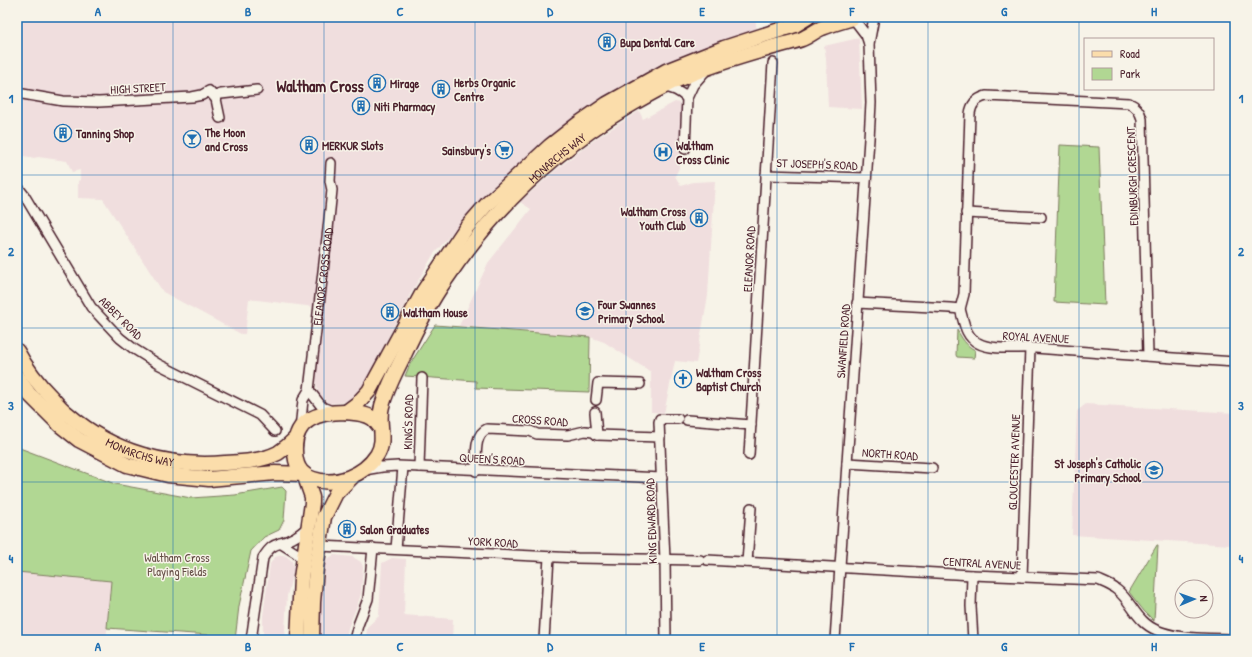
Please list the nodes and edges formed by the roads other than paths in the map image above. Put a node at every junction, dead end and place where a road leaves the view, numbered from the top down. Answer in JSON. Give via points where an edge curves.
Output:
{"nodes":[{"id":1,"x":808,"y":17,"type":"edge"},
{"id":2,"x":856,"y":17,"type":"edge"},
{"id":3,"x":874,"y":17,"type":"edge"},
{"id":4,"x":869,"y":44,"type":"junction"},
{"id":5,"x":773,"y":64,"type":"dead end"},
{"id":6,"x":708,"y":67,"type":"junction"},
{"id":7,"x":663,"y":87,"type":"junction"},
{"id":8,"x":257,"y":90,"type":"dead end"},
{"id":9,"x":17,"y":94,"type":"edge"},
{"id":10,"x":215,"y":96,"type":"junction"},
{"id":11,"x":687,"y":98,"type":"junction"},
{"id":12,"x":220,"y":118,"type":"dead end"},
{"id":13,"x":685,"y":149,"type":"dead end"},
{"id":14,"x":331,"y":163,"type":"dead end"},
{"id":15,"x":766,"y":175,"type":"junction"},
{"id":16,"x":866,"y":178,"type":"junction"},
{"id":17,"x":17,"y":186,"type":"edge"},
{"id":18,"x":966,"y":213,"type":"junction"},
{"id":19,"x":1041,"y":217,"type":"dead end"},
{"id":20,"x":857,"y":303,"type":"junction"},
{"id":21,"x":960,"y":309,"type":"junction"},
{"id":22,"x":1030,"y":348,"type":"junction"},
{"id":23,"x":17,"y":351,"type":"edge"},
{"id":24,"x":1148,"y":356,"type":"junction"},
{"id":25,"x":1235,"y":362,"type":"edge"},
{"id":26,"x":17,"y":377,"type":"edge"},
{"id":27,"x":422,"y":378,"type":"dead end"},
{"id":28,"x":640,"y":384,"type":"dead end"},
{"id":29,"x":308,"y":390,"type":"junction"},
{"id":30,"x":596,"y":400,"type":"dead end"},
{"id":31,"x":340,"y":412,"type":"junction"},
{"id":32,"x":595,"y":412,"type":"dead end"},
{"id":33,"x":751,"y":424,"type":"junction"},
{"id":34,"x":381,"y":428,"type":"junction"},
{"id":35,"x":275,"y":431,"type":"dead end"},
{"id":36,"x":297,"y":434,"type":"junction"},
{"id":37,"x":597,"y":435,"type":"junction"},
{"id":38,"x":660,"y":437,"type":"junction"},
{"id":39,"x":749,"y":455,"type":"dead end"},
{"id":40,"x":847,"y":463,"type":"junction"},
{"id":41,"x":403,"y":467,"type":"junction"},
{"id":42,"x":419,"y":467,"type":"junction"},
{"id":43,"x":932,"y":468,"type":"dead end"},
{"id":44,"x":476,"y":471,"type":"junction"},
{"id":45,"x":357,"y":473,"type":"junction"},
{"id":46,"x":304,"y":474,"type":"junction"},
{"id":47,"x":662,"y":478,"type":"junction"},
{"id":48,"x":751,"y":508,"type":"dead end"},
{"id":49,"x":308,"y":527,"type":"junction"},
{"id":50,"x":280,"y":543,"type":"junction"},
{"id":51,"x":319,"y":546,"type":"junction"},
{"id":52,"x":373,"y":548,"type":"junction"},
{"id":53,"x":396,"y":549,"type":"junction"},
{"id":54,"x":549,"y":556,"type":"junction"},
{"id":55,"x":303,"y":560,"type":"junction"},
{"id":56,"x":665,"y":560,"type":"junction"},
{"id":57,"x":748,"y":562,"type":"junction"},
{"id":58,"x":840,"y":567,"type":"junction"},
{"id":59,"x":972,"y":575,"type":"junction"},
{"id":60,"x":1022,"y":577,"type":"junction"},
{"id":61,"x":1235,"y":639,"type":"edge"},
{"id":62,"x":251,"y":640,"type":"edge"},
{"id":63,"x":298,"y":640,"type":"edge"},
{"id":64,"x":312,"y":640,"type":"edge"},
{"id":65,"x":354,"y":640,"type":"edge"},
{"id":66,"x":544,"y":640,"type":"edge"},
{"id":67,"x":666,"y":640,"type":"edge"},
{"id":68,"x":835,"y":640,"type":"edge"},
{"id":69,"x":973,"y":640,"type":"edge"}],
"edges":[{"from":1,"to":31,"type":"main road","name":"MONARCHS WAY","via":[[795,25],[724,48],[666,71],[607,104],[550,146],[487,204],[466,228],[423,292],[370,391],[358,403]]},
{"from":2,"to":4,"type":"street","name":"SWANFIELD ROAD"},
{"from":2,"to":6,"type":"main road","name":"MONARCHS WAY","via":[[823,28],[802,39]]},
{"from":3,"to":4,"type":"street","name":"SWANFIELD ROAD"},
{"from":4,"to":16,"type":"street","name":"SWANFIELD ROAD","via":[[871,103]]},
{"from":5,"to":15,"type":"street","name":"ELEANOR ROAD"},
{"from":6,"to":7,"type":"main road","name":"MONARCHS WAY"},
{"from":6,"to":11,"type":"street","via":[[693,85]]},
{"from":7,"to":11,"type":"street","via":[[673,88]]},
{"from":7,"to":34,"type":"main road","name":"MONARCHS WAY","via":[[610,117],[580,138],[523,186],[489,222],[445,280],[422,318],[387,391],[380,412]]},
{"from":8,"to":10,"type":"street","name":"HIGH STREET"},
{"from":9,"to":10,"type":"street","name":"HIGH STREET","via":[[63,101],[99,102],[192,97],[209,92]]},
{"from":10,"to":12,"type":"street"},
{"from":11,"to":13,"type":"street"},
{"from":14,"to":29,"type":"street","name":"ELEANOR CROSS ROAD","via":[[329,222]]},
{"from":15,"to":16,"type":"street","name":"ST JOSEPH'S ROAD"},
{"from":15,"to":33,"type":"street","name":"ELEANOR ROAD"},
{"from":16,"to":20,"type":"street","name":"SWANFIELD ROAD"},
{"from":17,"to":35,"type":"street","name":"ABBEY ROAD","via":[[91,307],[120,338],[158,364],[260,415]]},
{"from":18,"to":19,"type":"street"},
{"from":18,"to":21,"type":"street","name":"EDINBURGH CRESCENT","via":[[964,294]]},
{"from":18,"to":24,"type":"street","name":"EDINBURGH CRESCENT","via":[[970,109],[978,99],[996,96],[1126,102],[1134,105],[1142,119]]},
{"from":20,"to":21,"type":"street"},
{"from":20,"to":40,"type":"street","name":"SWANFIELD ROAD"},
{"from":21,"to":22,"type":"street","name":"ROYAL AVENUE","via":[[966,330],[979,344],[988,347]]},
{"from":22,"to":24,"type":"street","name":"ROYAL AVENUE"},
{"from":22,"to":60,"type":"street","name":"GLOUCESTER AVENUE"},
{"from":23,"to":36,"type":"main road","name":"MONARCHS WAY","via":[[40,386],[68,415],[113,444],[148,457],[203,465],[252,461],[280,452]]},
{"from":24,"to":25,"type":"street","name":"ROYAL AVENUE"},
{"from":26,"to":46,"type":"main road","name":"MONARCHS WAY","via":[[29,394],[60,425],[89,446],[127,465],[168,475],[209,479],[275,473]]},
{"from":27,"to":42,"type":"street","name":"KING'S ROAD"},
{"from":28,"to":30,"type":"street","via":[[598,383]]},
{"from":29,"to":31,"type":"street","via":[[322,407]]},
{"from":29,"to":36,"type":"street","name":"ELEANOR CROSS ROAD"},
{"from":31,"to":34,"type":"main road","via":[[371,417]]},
{"from":31,"to":36,"type":"main road","via":[[314,417],[303,424]]},
{"from":32,"to":37,"type":"street"},
{"from":33,"to":38,"type":"street","name":"KING EDWARD ROAD","via":[[660,419]]},
{"from":33,"to":39,"type":"street","name":"ELEANOR ROAD"},
{"from":34,"to":45,"type":"main road","via":[[382,442],[378,452],[371,462]]},
{"from":36,"to":46,"type":"main road","via":[[295,457],[298,467]]},
{"from":37,"to":38,"type":"street","name":"CROSS ROAD"},
{"from":37,"to":44,"type":"street","name":"CROSS ROAD","via":[[585,431],[568,435],[487,429],[478,439]]},
{"from":38,"to":47,"type":"street","name":"KING EDWARD ROAD"},
{"from":40,"to":43,"type":"street","name":"NORTH ROAD"},
{"from":40,"to":58,"type":"street","name":"SWANFIELD ROAD"},
{"from":41,"to":42,"type":"street","name":"QUEEN'S ROAD"},
{"from":41,"to":45,"type":"street","name":"QUEEN'S ROAD","via":[[382,467]]},
{"from":41,"to":53,"type":"street"},
{"from":42,"to":44,"type":"street","name":"QUEEN'S ROAD"},
{"from":44,"to":47,"type":"street","name":"QUEEN'S ROAD"},
{"from":45,"to":46,"type":"main road","via":[[338,481],[324,482]]},
{"from":45,"to":51,"type":"main road","via":[[336,494],[324,517]]},
{"from":46,"to":49,"type":"main road","via":[[312,497]]},
{"from":47,"to":56,"type":"street","name":"KING EDWARD ROAD"},
{"from":48,"to":57,"type":"street"},
{"from":49,"to":50,"type":"street","via":[[299,535]]},
{"from":49,"to":55,"type":"main road"},
{"from":50,"to":55,"type":"street"},
{"from":50,"to":62,"type":"street","via":[[269,549],[263,558]]},
{"from":51,"to":52,"type":"street","name":"YORK ROAD"},
{"from":51,"to":64,"type":"main road","via":[[312,602]]},
{"from":52,"to":53,"type":"street","name":"YORK ROAD"},
{"from":52,"to":65,"type":"street","via":[[368,599]]},
{"from":53,"to":54,"type":"street","name":"YORK ROAD"},
{"from":54,"to":56,"type":"street","name":"YORK ROAD"},
{"from":54,"to":66,"type":"street"},
{"from":55,"to":63,"type":"main road"},
{"from":56,"to":57,"type":"street","name":"CENTRAL AVENUE"},
{"from":56,"to":67,"type":"street","name":"KING EDWARD ROAD"},
{"from":57,"to":58,"type":"street","name":"CENTRAL AVENUE"},
{"from":58,"to":59,"type":"street","name":"CENTRAL AVENUE"},
{"from":58,"to":68,"type":"street","name":"SWANFIELD ROAD"},
{"from":59,"to":60,"type":"street","name":"CENTRAL AVENUE"},
{"from":59,"to":69,"type":"street"},
{"from":60,"to":61,"type":"street","name":"CENTRAL AVENUE","via":[[1098,580],[1119,591],[1143,621],[1165,634]]}]}
